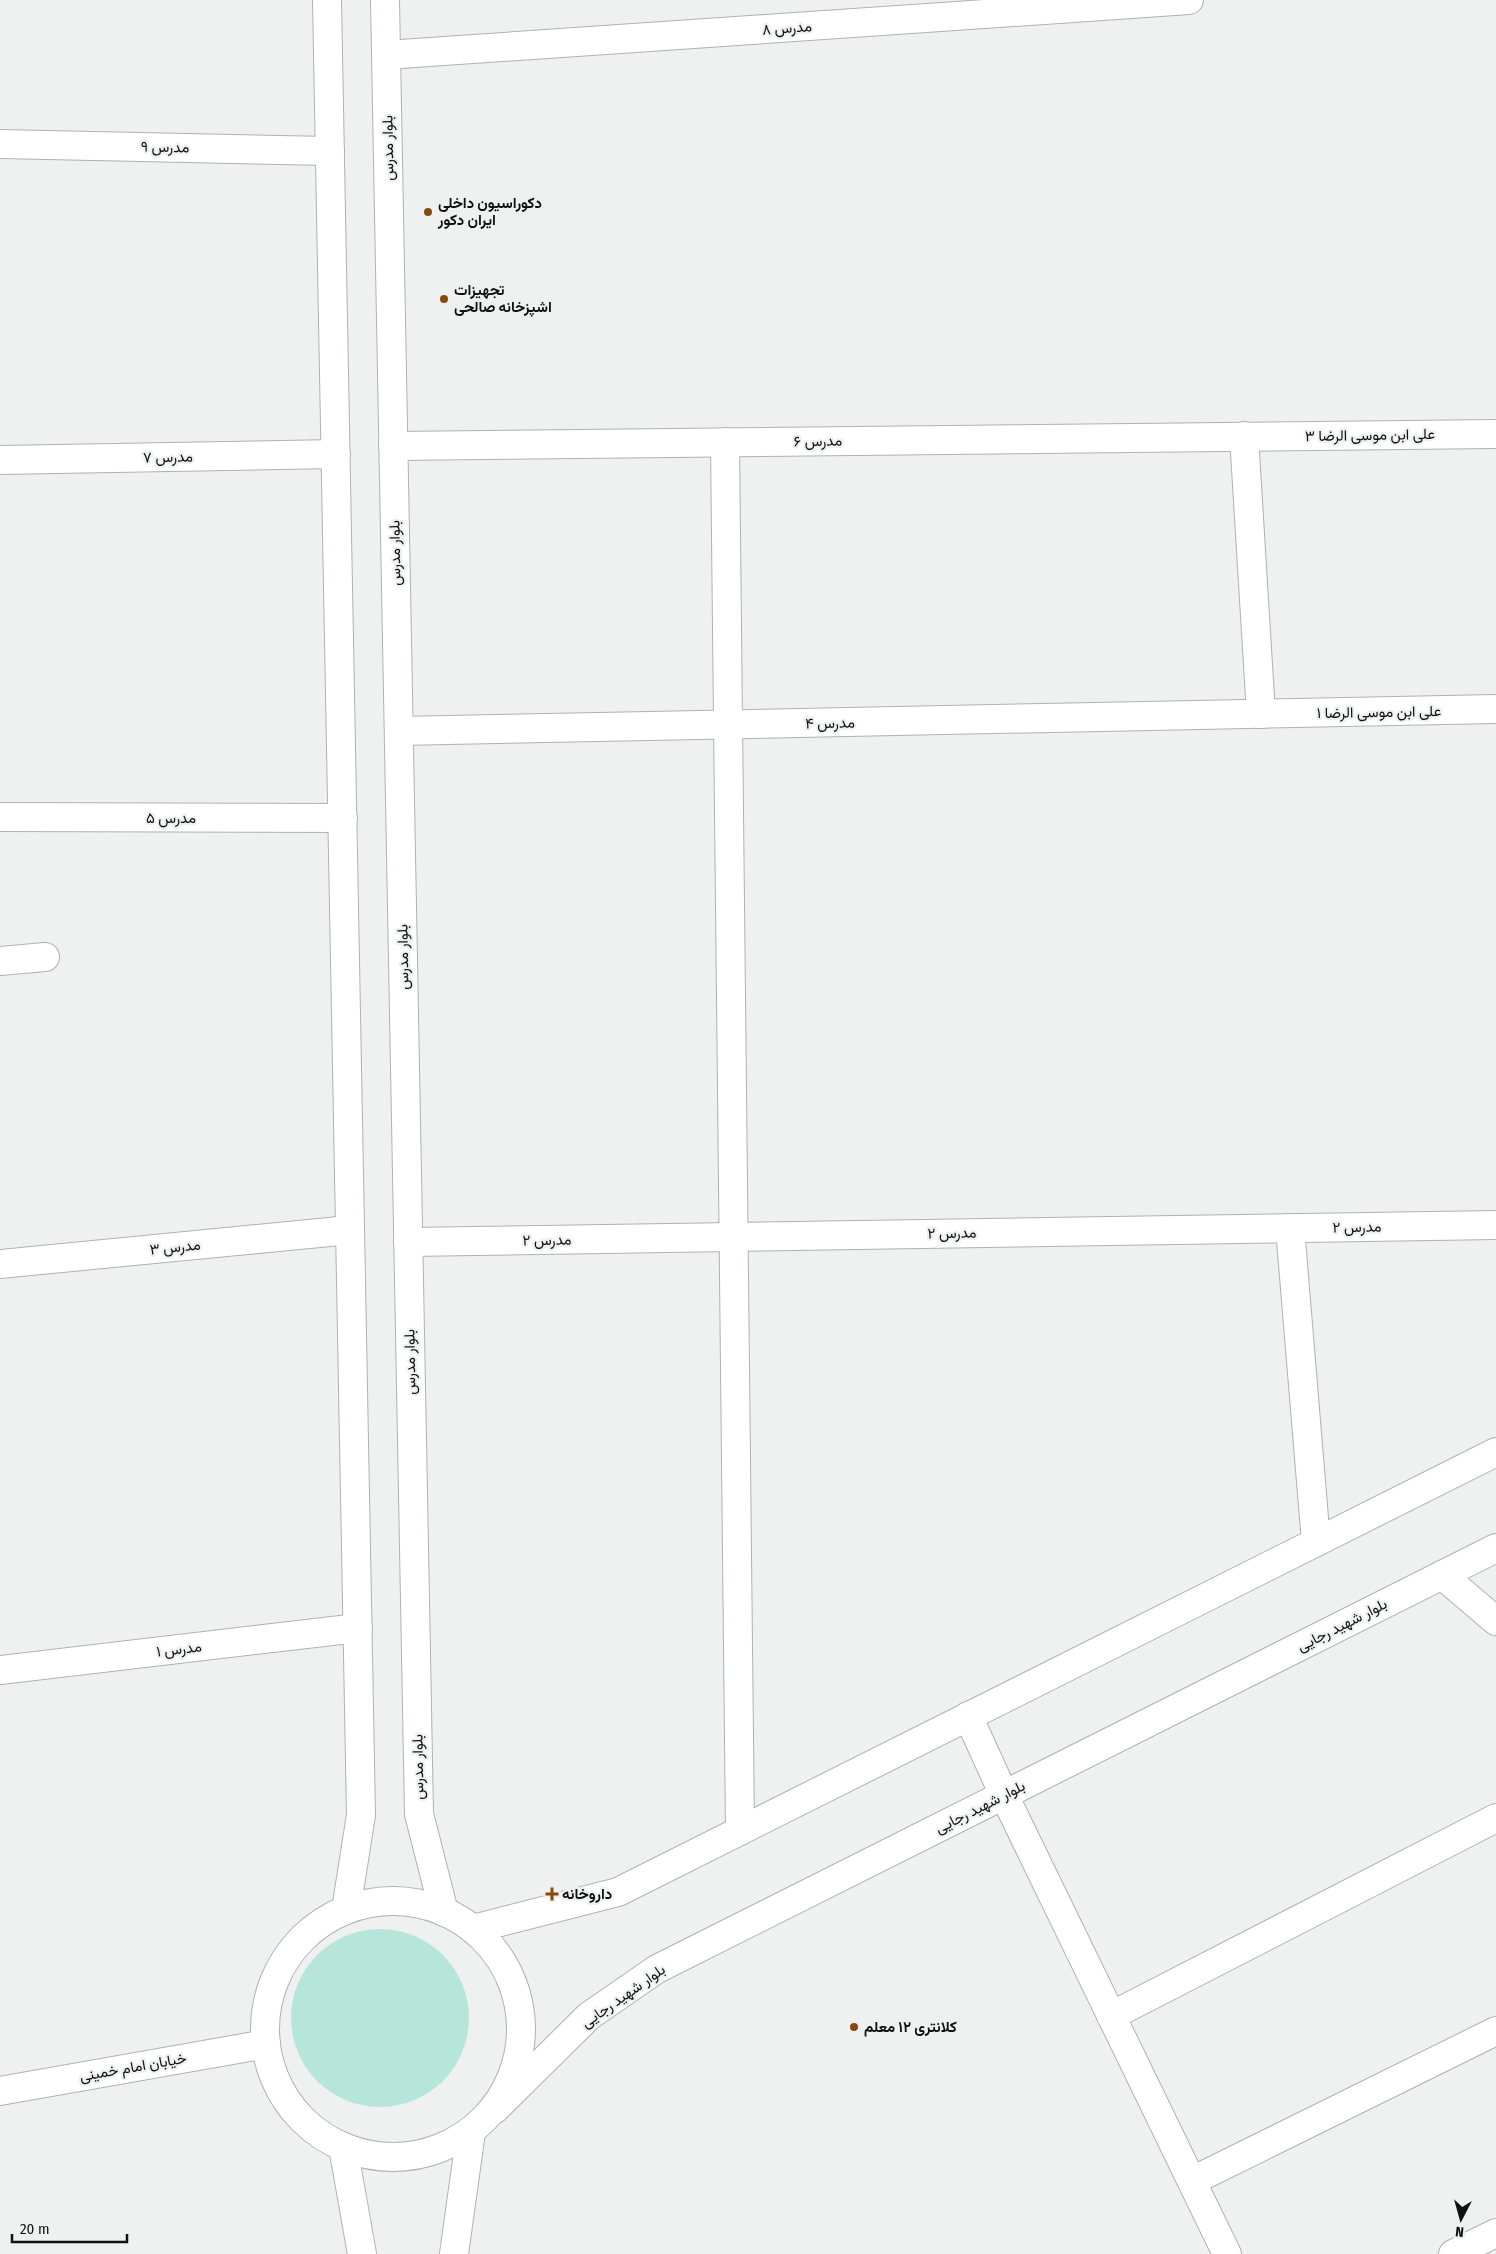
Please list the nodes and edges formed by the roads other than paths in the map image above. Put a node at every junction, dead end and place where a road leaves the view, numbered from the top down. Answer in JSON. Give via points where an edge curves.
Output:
{"nodes":[{"id":1,"x":328,"y":0,"type":"edge"},
{"id":2,"x":385,"y":0,"type":"edge"},
{"id":3,"x":1189,"y":0,"type":"edge"},
{"id":4,"x":386,"y":55,"type":"junction"},
{"id":5,"x":0,"y":144,"type":"edge"},
{"id":6,"x":330,"y":151,"type":"junction"},
{"id":7,"x":1496,"y":434,"type":"edge"},
{"id":8,"x":1244,"y":436,"type":"junction"},
{"id":9,"x":724,"y":442,"type":"junction"},
{"id":10,"x":393,"y":446,"type":"junction"},
{"id":11,"x":336,"y":454,"type":"junction"},
{"id":12,"x":0,"y":460,"type":"edge"},
{"id":13,"x":1496,"y":709,"type":"edge"},
{"id":14,"x":1261,"y":714,"type":"junction"},
{"id":15,"x":728,"y":725,"type":"junction"},
{"id":16,"x":399,"y":731,"type":"junction"},
{"id":17,"x":0,"y":817,"type":"edge"},
{"id":18,"x":343,"y":818,"type":"junction"},
{"id":19,"x":45,"y":957,"type":"dead end"},
{"id":20,"x":0,"y":961,"type":"edge"},
{"id":21,"x":1496,"y":1225,"type":"edge"},
{"id":22,"x":1290,"y":1228,"type":"junction"},
{"id":23,"x":350,"y":1230,"type":"junction"},
{"id":24,"x":733,"y":1236,"type":"junction"},
{"id":25,"x":408,"y":1242,"type":"junction"},
{"id":26,"x":0,"y":1264,"type":"edge"},
{"id":27,"x":1496,"y":1452,"type":"edge"},
{"id":28,"x":1316,"y":1542,"type":"junction"},
{"id":29,"x":1496,"y":1548,"type":"edge"},
{"id":30,"x":1442,"y":1575,"type":"junction"},
{"id":31,"x":1496,"y":1620,"type":"edge"},
{"id":32,"x":358,"y":1628,"type":"junction"},
{"id":33,"x":0,"y":1670,"type":"edge"},
{"id":34,"x":968,"y":1716,"type":"junction"},
{"id":35,"x":1004,"y":1795,"type":"junction"},
{"id":36,"x":1496,"y":1818,"type":"edge"},
{"id":37,"x":740,"y":1831,"type":"junction"},
{"id":38,"x":346,"y":1910,"type":"junction"},
{"id":39,"x":444,"y":1912,"type":"junction"},
{"id":40,"x":473,"y":1929,"type":"junction"},
{"id":41,"x":1111,"y":2016,"type":"junction"},
{"id":42,"x":1496,"y":2031,"type":"edge"},
{"id":43,"x":266,"y":2044,"type":"junction"},
{"id":44,"x":0,"y":2090,"type":"edge"},
{"id":45,"x":494,"y":2109,"type":"junction"},
{"id":46,"x":471,"y":2132,"type":"junction"},
{"id":47,"x":342,"y":2147,"type":"junction"},
{"id":48,"x":1192,"y":2181,"type":"junction"},
{"id":49,"x":1496,"y":2233,"type":"edge"},
{"id":50,"x":362,"y":2254,"type":"edge"},
{"id":51,"x":454,"y":2254,"type":"edge"},
{"id":52,"x":1227,"y":2254,"type":"edge"},
{"id":53,"x":1453,"y":2254,"type":"edge"}],
"edges":[{"from":1,"to":6,"type":"street"},
{"from":2,"to":4,"type":"street","name":"بلوار مدرس"},
{"from":3,"to":4,"type":"street","name":"مدرس ۸"},
{"from":4,"to":10,"type":"street","name":"بلوار مدرس"},
{"from":5,"to":6,"type":"street","name":"مدرس ۹"},
{"from":6,"to":11,"type":"street"},
{"from":7,"to":8,"type":"street","name":"علی ابن موسی الرضا ۳"},
{"from":8,"to":9,"type":"street","name":"مدرس ۶"},
{"from":8,"to":14,"type":"street"},
{"from":9,"to":10,"type":"street","name":"مدرس ۶"},
{"from":9,"to":15,"type":"street"},
{"from":10,"to":16,"type":"street","name":"بلوار مدرس"},
{"from":11,"to":12,"type":"street","name":"مدرس ۷"},
{"from":11,"to":18,"type":"street"},
{"from":13,"to":14,"type":"street","name":"علی ابن موسی الرضا ۱"},
{"from":14,"to":15,"type":"street","name":"مدرس ۴"},
{"from":15,"to":16,"type":"street","name":"مدرس ۴"},
{"from":15,"to":24,"type":"street"},
{"from":16,"to":25,"type":"street","name":"بلوار مدرس"},
{"from":17,"to":18,"type":"street","name":"مدرس ۵"},
{"from":18,"to":23,"type":"street"},
{"from":19,"to":20,"type":"street"},
{"from":21,"to":22,"type":"street","name":"مدرس ۲"},
{"from":22,"to":24,"type":"street","name":"مدرس ۲"},
{"from":22,"to":28,"type":"street"},
{"from":23,"to":26,"type":"street","name":"مدرس ۳"},
{"from":23,"to":32,"type":"street"},
{"from":24,"to":25,"type":"street","name":"مدرس ۲"},
{"from":24,"to":37,"type":"street"},
{"from":25,"to":39,"type":"street","name":"بلوار مدرس","via":[[419,1814]]},
{"from":27,"to":28,"type":"street"},
{"from":28,"to":34,"type":"street"},
{"from":29,"to":30,"type":"street","name":"بلوار شهید رجایی"},
{"from":30,"to":31,"type":"street"},
{"from":30,"to":35,"type":"street","name":"بلوار شهید رجایی"},
{"from":32,"to":33,"type":"street","name":"مدرس ۱"},
{"from":32,"to":38,"type":"street","via":[[361,1815]]},
{"from":34,"to":35,"type":"street"},
{"from":34,"to":37,"type":"street"},
{"from":35,"to":41,"type":"street"},
{"from":35,"to":45,"type":"street","name":"بلوار شهید رجایی","via":[[657,1969],[589,2016]]},
{"from":36,"to":41,"type":"street"},
{"from":37,"to":40,"type":"street","via":[[618,1892]]},
{"from":38,"to":39,"type":"street","via":[[378,1902],[412,1902]]},
{"from":38,"to":43,"type":"street","via":[[316,1927],[292,1950],[275,1979],[266,2011]]},
{"from":39,"to":40,"type":"street"},
{"from":40,"to":45,"type":"street","via":[[496,1953],[513,1982],[521,2014],[521,2048],[512,2080]]},
{"from":41,"to":48,"type":"street"},
{"from":42,"to":48,"type":"street"},
{"from":43,"to":44,"type":"street","name":"خیابان امام خمینی"},
{"from":43,"to":47,"type":"street","via":[[274,2077],[290,2106],[314,2130]]},
{"from":45,"to":46,"type":"street"},
{"from":46,"to":47,"type":"street","via":[[441,2148],[409,2156],[376,2156]]},
{"from":46,"to":51,"type":"street"},
{"from":47,"to":50,"type":"street"},
{"from":48,"to":52,"type":"street"},
{"from":49,"to":53,"type":"street"}]}
